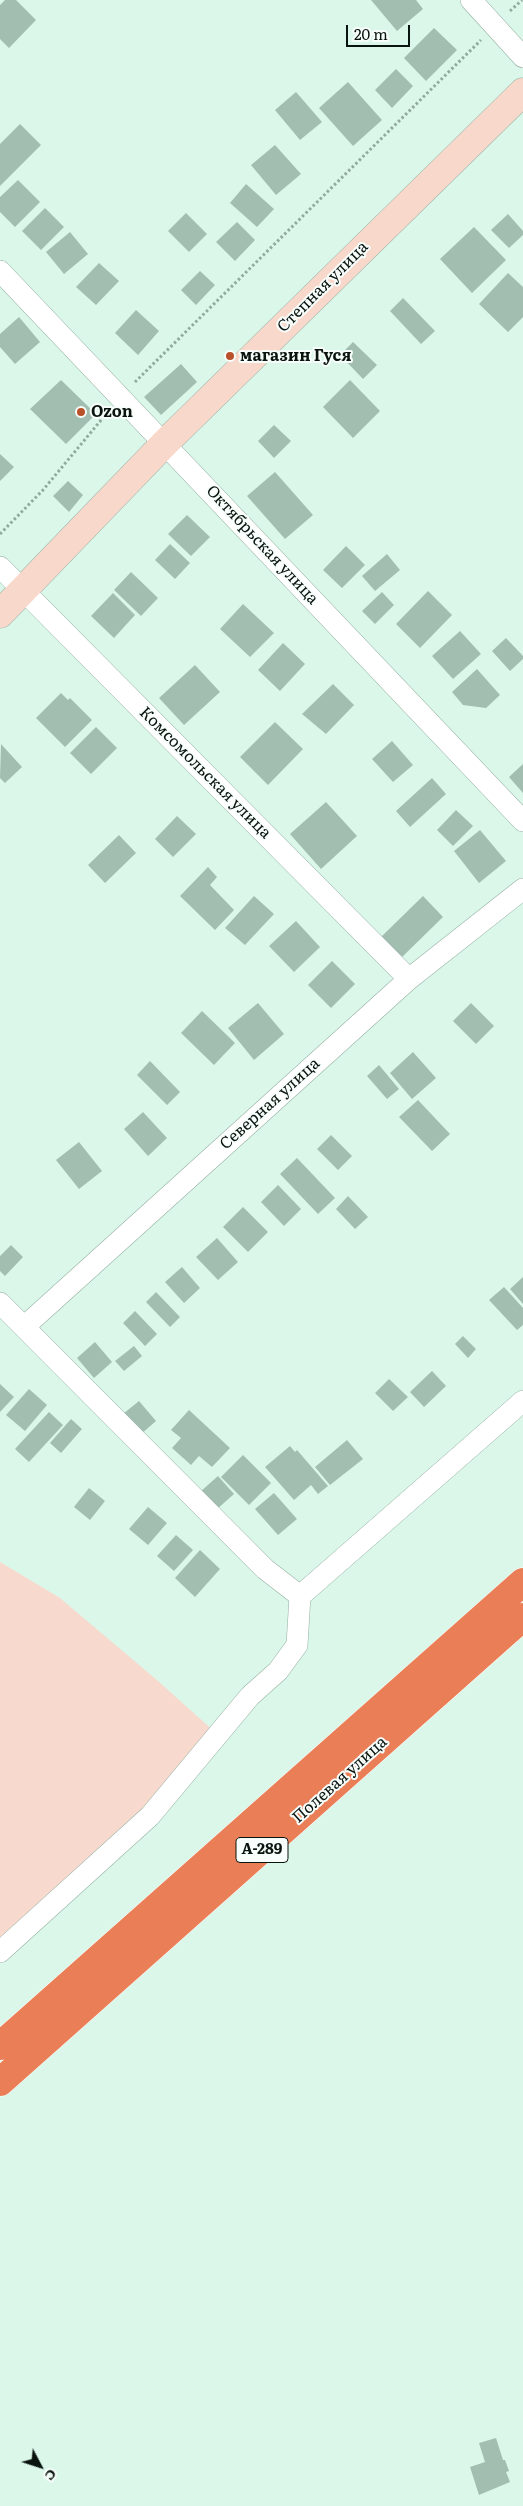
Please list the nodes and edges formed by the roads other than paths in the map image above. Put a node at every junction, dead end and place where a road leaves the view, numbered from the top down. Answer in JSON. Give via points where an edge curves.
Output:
{"nodes":[{"id":1,"x":471,"y":0,"type":"edge"},
{"id":2,"x":523,"y":56,"type":"edge"},
{"id":3,"x":523,"y":92,"type":"edge"},
{"id":4,"x":0,"y":271,"type":"edge"},
{"id":5,"x":165,"y":443,"type":"junction"},
{"id":6,"x":0,"y":567,"type":"edge"},
{"id":7,"x":24,"y":590,"type":"junction"},
{"id":8,"x":0,"y":614,"type":"edge"},
{"id":9,"x":523,"y":820,"type":"edge"},
{"id":10,"x":523,"y":890,"type":"edge"},
{"id":11,"x":409,"y":979,"type":"junction"},
{"id":12,"x":0,"y":1303,"type":"edge"},
{"id":13,"x":24,"y":1327,"type":"junction"},
{"id":14,"x":523,"y":1402,"type":"edge"},
{"id":15,"x":523,"y":1582,"type":"edge"},
{"id":16,"x":300,"y":1596,"type":"junction"},
{"id":17,"x":523,"y":1617,"type":"edge"},
{"id":18,"x":0,"y":1952,"type":"edge"},
{"id":19,"x":0,"y":2046,"type":"edge"},
{"id":20,"x":0,"y":2082,"type":"edge"}],
"edges":[{"from":1,"to":2,"type":"street"},
{"from":3,"to":5,"type":"main road","name":"Степная улица"},
{"from":4,"to":5,"type":"street","name":"Октябрьская улица"},
{"from":5,"to":7,"type":"main road","name":"Степная улица"},
{"from":5,"to":9,"type":"street","name":"Октябрьская улица"},
{"from":6,"to":7,"type":"street","name":"Комсомольская улица"},
{"from":7,"to":8,"type":"main road","name":"Степная улица"},
{"from":7,"to":11,"type":"street","name":"Комсомольская улица"},
{"from":10,"to":11,"type":"street","name":"Северная улица"},
{"from":11,"to":13,"type":"street","name":"Северная улица"},
{"from":12,"to":13,"type":"street"},
{"from":13,"to":16,"type":"street","via":[[265,1568]]},
{"from":14,"to":16,"type":"street"},
{"from":15,"to":19,"type":"highway","name":"Полевая улица","number":"А-289"},
{"from":16,"to":18,"type":"street","via":[[297,1645],[278,1671],[250,1696],[150,1816]]},
{"from":17,"to":20,"type":"highway","name":"Полевая улица","number":"А-289"}]}
